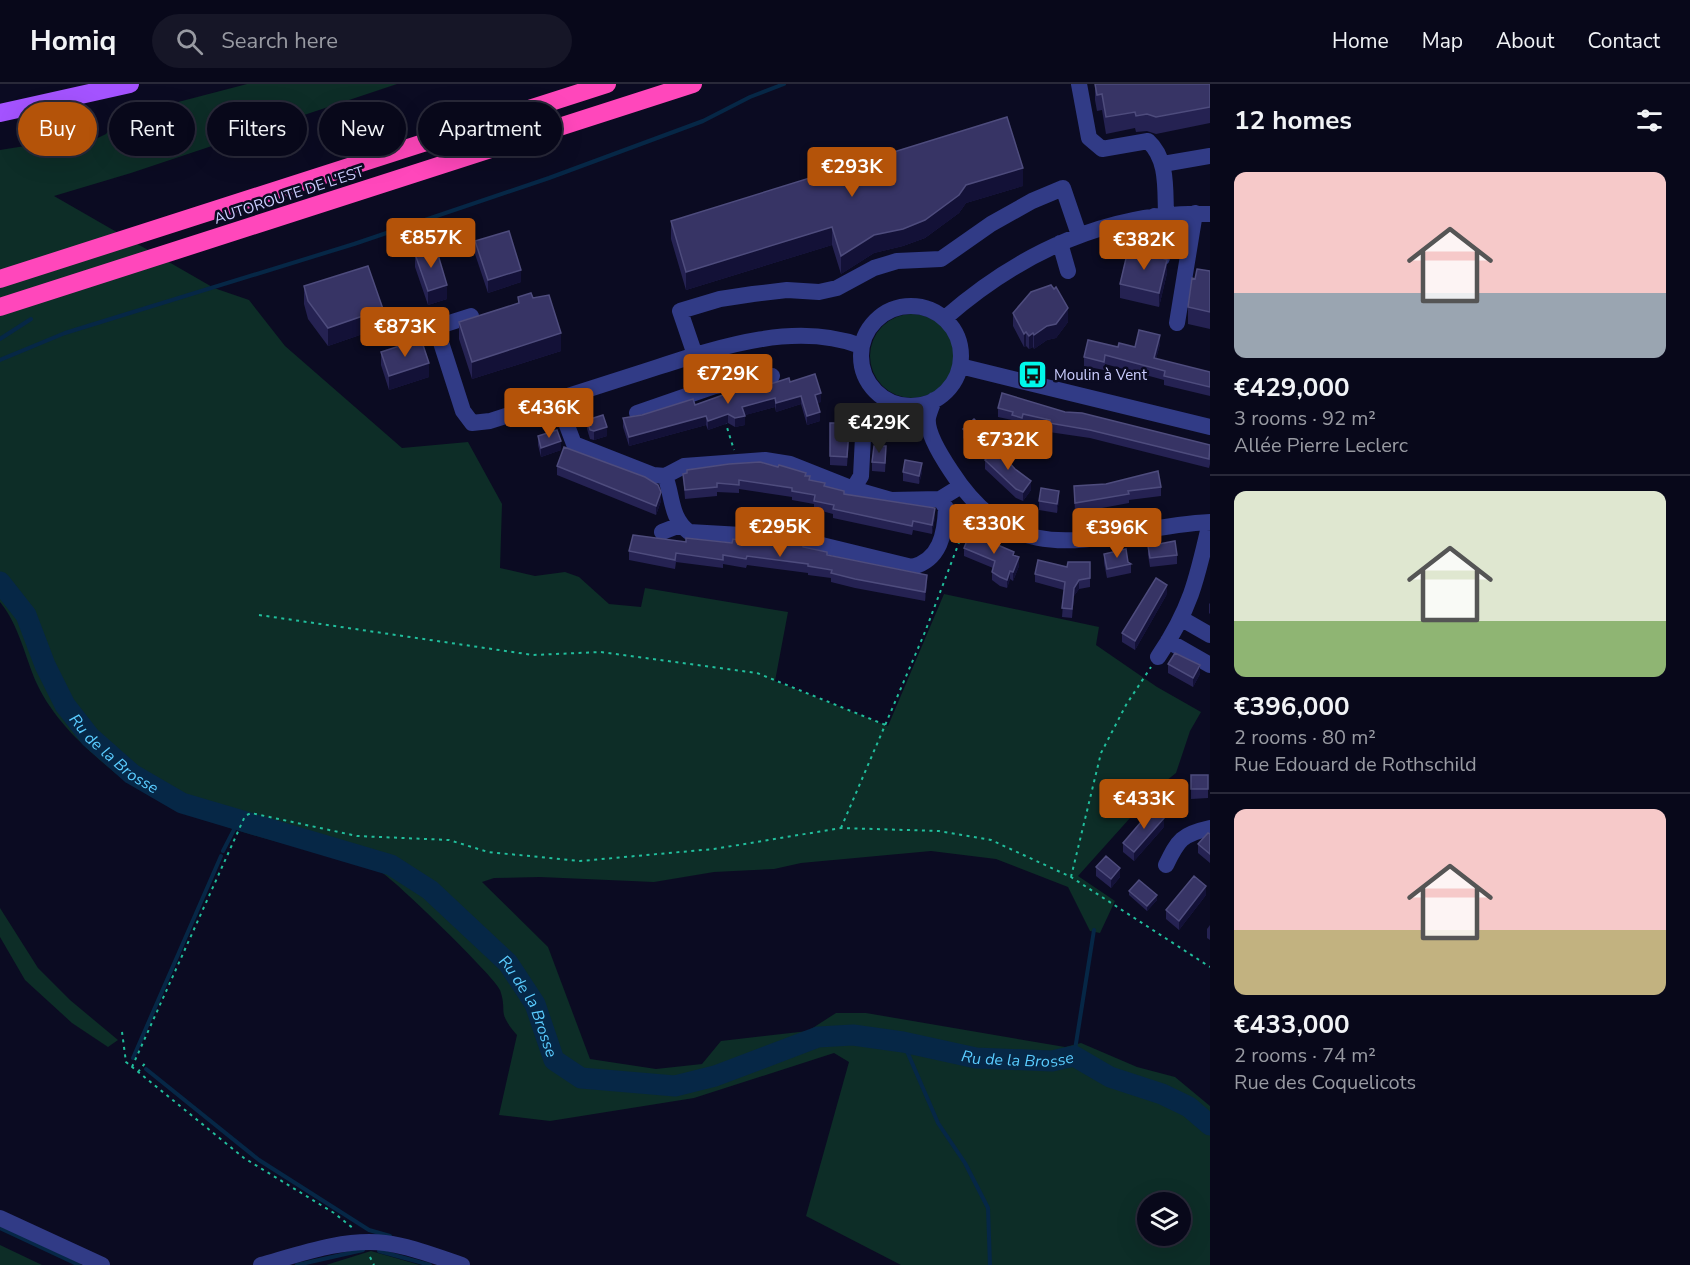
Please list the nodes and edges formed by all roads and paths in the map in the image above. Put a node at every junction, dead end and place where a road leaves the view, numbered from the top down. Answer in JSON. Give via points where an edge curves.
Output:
{"nodes":[{"id":1,"x":130,"y":84,"type":"edge"},
{"id":2,"x":606,"y":84,"type":"edge"},
{"id":3,"x":693,"y":84,"type":"edge"},
{"id":4,"x":1079,"y":84,"type":"edge"},
{"id":5,"x":0,"y":113,"type":"edge"},
{"id":6,"x":1210,"y":156,"type":"edge"},
{"id":7,"x":1163,"y":164,"type":"junction"},
{"id":8,"x":1203,"y":214,"type":"edge"},
{"id":9,"x":1160,"y":215,"type":"junction"},
{"id":10,"x":1079,"y":235,"type":"junction"},
{"id":11,"x":1060,"y":243,"type":"junction"},
{"id":12,"x":1162,"y":258,"type":"edge"},
{"id":13,"x":1068,"y":271,"type":"dead end"},
{"id":14,"x":1183,"y":272,"type":"junction"},
{"id":15,"x":1201,"y":276,"type":"edge"},
{"id":16,"x":0,"y":279,"type":"edge"},
{"id":17,"x":0,"y":307,"type":"edge"},
{"id":18,"x":471,"y":316,"type":"edge"},
{"id":19,"x":945,"y":318,"type":"junction"},
{"id":20,"x":1177,"y":322,"type":"dead end"},
{"id":21,"x":436,"y":327,"type":"junction"},
{"id":22,"x":405,"y":337,"type":"dead end"},
{"id":23,"x":861,"y":346,"type":"junction"},
{"id":24,"x":697,"y":355,"type":"junction"},
{"id":25,"x":960,"y":366,"type":"junction"},
{"id":26,"x":772,"y":376,"type":"dead end"},
{"id":27,"x":712,"y":387,"type":"junction"},
{"id":28,"x":557,"y":399,"type":"junction"},
{"id":29,"x":934,"y":400,"type":"junction"},
{"id":30,"x":721,"y":411,"type":"edge"},
{"id":31,"x":637,"y":413,"type":"edge"},
{"id":32,"x":1210,"y":427,"type":"edge"},
{"id":33,"x":863,"y":437,"type":"dead end"},
{"id":34,"x":736,"y":462,"type":"junction"},
{"id":35,"x":665,"y":476,"type":"junction"},
{"id":36,"x":961,"y":486,"type":"junction"},
{"id":37,"x":853,"y":489,"type":"junction"},
{"id":38,"x":940,"y":499,"type":"junction"},
{"id":39,"x":1210,"y":522,"type":"edge"},
{"id":40,"x":680,"y":525,"type":"junction"},
{"id":41,"x":662,"y":532,"type":"dead end"},
{"id":42,"x":963,"y":532,"type":"dead end"},
{"id":43,"x":259,"y":615,"type":"dead end"},
{"id":44,"x":1182,"y":619,"type":"junction"},
{"id":45,"x":1210,"y":636,"type":"edge"},
{"id":46,"x":1168,"y":641,"type":"junction"},
{"id":47,"x":1158,"y":657,"type":"joint"},
{"id":48,"x":1210,"y":665,"type":"edge"},
{"id":49,"x":887,"y":725,"type":"junction"},
{"id":50,"x":841,"y":828,"type":"junction"},
{"id":51,"x":1210,"y":828,"type":"edge"},
{"id":52,"x":1166,"y":865,"type":"dead end"},
{"id":53,"x":1071,"y":877,"type":"junction"},
{"id":54,"x":1210,"y":967,"type":"edge"},
{"id":55,"x":122,"y":1032,"type":"dead end"},
{"id":56,"x":146,"y":1062,"type":"dead end"},
{"id":57,"x":132,"y":1067,"type":"junction"},
{"id":58,"x":138,"y":1072,"type":"junction"},
{"id":59,"x":0,"y":1218,"type":"edge"},
{"id":60,"x":364,"y":1242,"type":"junction"},
{"id":61,"x":102,"y":1265,"type":"edge"},
{"id":62,"x":261,"y":1265,"type":"edge"},
{"id":63,"x":462,"y":1265,"type":"edge"}],
"edges":[{"from":1,"to":5,"type":"main road"},
{"from":2,"to":16,"type":"highway","name":"AUTOROUTE DE L’EST"},
{"from":3,"to":17,"type":"highway","name":"AUTOROUTE DE L’EST"},
{"from":4,"to":7,"type":"street","via":[[1089,138],[1102,149],[1148,141]]},
{"from":6,"to":7,"type":"street"},
{"from":7,"to":9,"type":"street"},
{"from":8,"to":9,"type":"street"},
{"from":8,"to":14,"type":"street"},
{"from":9,"to":10,"type":"street"},
{"from":9,"to":12,"type":"street"},
{"from":10,"to":11,"type":"street"},
{"from":10,"to":24,"type":"street","via":[[1063,189],[991,224],[940,259],[897,261],[828,290],[753,294],[680,311]]},
{"from":11,"to":13,"type":"street"},
{"from":11,"to":19,"type":"street","via":[[984,285]]},
{"from":14,"to":15,"type":"street"},
{"from":14,"to":20,"type":"street"},
{"from":18,"to":21,"type":"street"},
{"from":19,"to":23,"type":"street","via":[[917,305],[887,310],[866,332]]},
{"from":19,"to":25,"type":"street","via":[[958,340]]},
{"from":21,"to":22,"type":"street"},
{"from":21,"to":28,"type":"street","via":[[463,411],[472,423]]},
{"from":23,"to":24,"type":"street","via":[[833,337],[790,336]]},
{"from":23,"to":29,"type":"street","via":[[860,362],[875,392],[904,406]]},
{"from":24,"to":27,"type":"street"},
{"from":24,"to":28,"type":"street"},
{"from":25,"to":29,"type":"street","via":[[951,386]]},
{"from":25,"to":32,"type":"street"},
{"from":26,"to":27,"type":"street"},
{"from":27,"to":31,"type":"street"},
{"from":28,"to":35,"type":"street","via":[[574,444],[653,475]]},
{"from":29,"to":36,"type":"street","via":[[927,419],[937,448]]},
{"from":30,"to":34,"type":"path"},
{"from":33,"to":37,"type":"street","via":[[861,476]]},
{"from":34,"to":35,"type":"street","via":[[684,466]]},
{"from":34,"to":37,"type":"street","via":[[765,460],[790,464]]},
{"from":35,"to":40,"type":"street"},
{"from":36,"to":38,"type":"street"},
{"from":36,"to":39,"type":"street","via":[[975,505],[994,519],[1021,535],[1044,541],[1099,539],[1175,524]]},
{"from":37,"to":38,"type":"street","via":[[891,500]]},
{"from":38,"to":40,"type":"street","via":[[946,508],[939,547],[923,564],[912,567],[793,538],[705,534],[689,532]]},
{"from":39,"to":44,"type":"street","via":[[1194,590]]},
{"from":40,"to":41,"type":"street"},
{"from":42,"to":49,"type":"path"},
{"from":43,"to":49,"type":"path","via":[[533,655],[601,652],[756,673]]},
{"from":44,"to":45,"type":"street"},
{"from":44,"to":46,"type":"street"},
{"from":46,"to":47,"type":"street"},
{"from":46,"to":48,"type":"street"},
{"from":47,"to":53,"type":"path","via":[[1126,705],[1101,753]]},
{"from":49,"to":50,"type":"path"},
{"from":50,"to":53,"type":"path","via":[[939,831],[991,840]]},
{"from":50,"to":57,"type":"path","via":[[714,849],[580,861],[488,852],[449,840],[357,836],[251,813],[245,816]]},
{"from":51,"to":52,"type":"street","via":[[1189,832],[1176,844]]},
{"from":53,"to":54,"type":"path"},
{"from":55,"to":57,"type":"path","via":[[126,1062]]},
{"from":56,"to":58,"type":"path"},
{"from":57,"to":58,"type":"path"},
{"from":58,"to":60,"type":"path","via":[[244,1158],[334,1213]]},
{"from":59,"to":61,"type":"street"},
{"from":60,"to":62,"type":"street","via":[[313,1250]]},
{"from":60,"to":63,"type":"street","via":[[386,1243]]}]}
